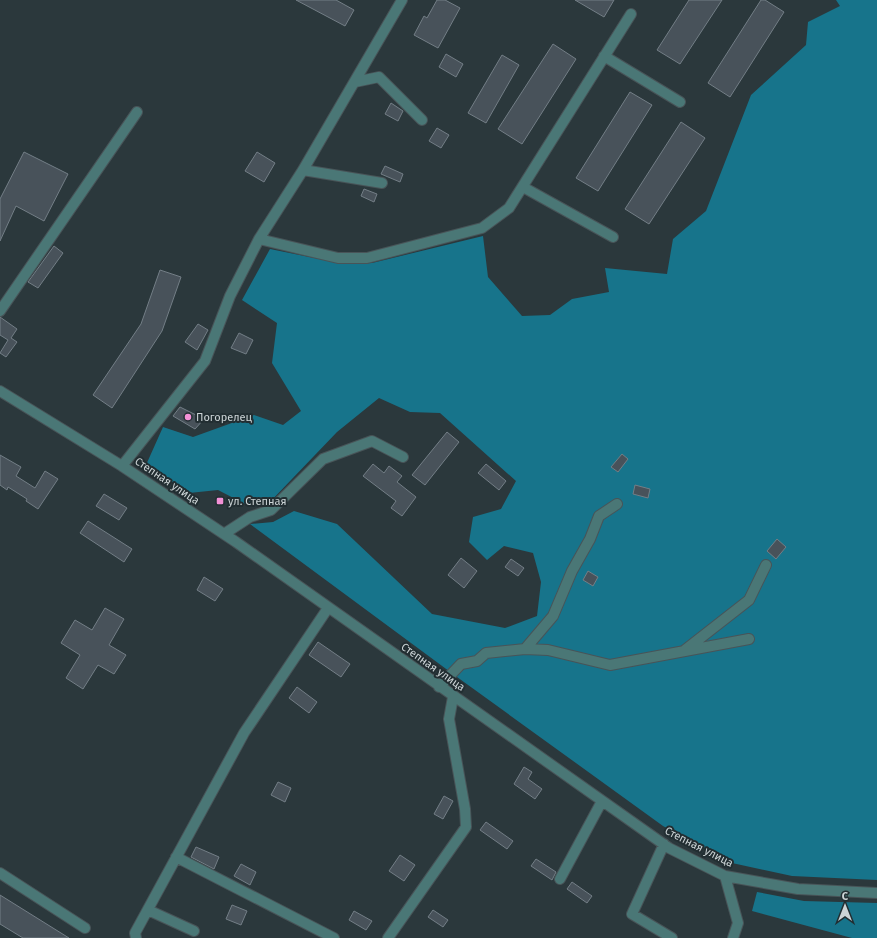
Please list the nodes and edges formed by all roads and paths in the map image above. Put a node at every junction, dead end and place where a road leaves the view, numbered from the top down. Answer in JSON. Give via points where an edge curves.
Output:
{"nodes":[{"id":1,"x":402,"y":0,"type":"edge"},
{"id":2,"x":631,"y":14,"type":"dead end"},
{"id":3,"x":604,"y":56,"type":"junction"},
{"id":4,"x":355,"y":82,"type":"junction"},
{"id":5,"x":680,"y":102,"type":"dead end"},
{"id":6,"x":137,"y":112,"type":"dead end"},
{"id":7,"x":422,"y":120,"type":"dead end"},
{"id":8,"x":304,"y":170,"type":"junction"},
{"id":9,"x":382,"y":183,"type":"dead end"},
{"id":10,"x":523,"y":187,"type":"junction"},
{"id":11,"x":613,"y":237,"type":"dead end"},
{"id":12,"x":259,"y":239,"type":"junction"},
{"id":13,"x":0,"y":311,"type":"edge"},
{"id":14,"x":0,"y":391,"type":"edge"},
{"id":15,"x":403,"y":457,"type":"dead end"},
{"id":16,"x":122,"y":466,"type":"junction"},
{"id":17,"x":617,"y":504,"type":"dead end"},
{"id":18,"x":224,"y":534,"type":"junction"},
{"id":19,"x":766,"y":565,"type":"dead end"},
{"id":20,"x":328,"y":608,"type":"junction"},
{"id":21,"x":749,"y":639,"type":"dead end"},
{"id":22,"x":526,"y":649,"type":"junction"},
{"id":23,"x":684,"y":651,"type":"junction"},
{"id":24,"x":439,"y":687,"type":"junction"},
{"id":25,"x":453,"y":697,"type":"junction"},
{"id":26,"x":602,"y":801,"type":"junction"},
{"id":27,"x":664,"y":844,"type":"junction"},
{"id":28,"x":176,"y":857,"type":"junction"},
{"id":29,"x":0,"y":873,"type":"edge"},
{"id":30,"x":725,"y":876,"type":"junction"},
{"id":31,"x":560,"y":879,"type":"dead end"},
{"id":32,"x":877,"y":893,"type":"edge"},
{"id":33,"x":148,"y":910,"type":"junction"},
{"id":34,"x":85,"y":928,"type":"dead end"},
{"id":35,"x":194,"y":931,"type":"dead end"},
{"id":36,"x":136,"y":938,"type":"edge"},
{"id":37,"x":334,"y":938,"type":"edge"},
{"id":38,"x":388,"y":938,"type":"edge"},
{"id":39,"x":672,"y":938,"type":"edge"},
{"id":40,"x":733,"y":938,"type":"edge"}],
"edges":[{"from":1,"to":4,"type":"street"},
{"from":2,"to":3,"type":"street"},
{"from":3,"to":5,"type":"street"},
{"from":3,"to":10,"type":"street"},
{"from":4,"to":7,"type":"street","via":[[380,77]]},
{"from":4,"to":8,"type":"street"},
{"from":6,"to":13,"type":"street"},
{"from":8,"to":9,"type":"street"},
{"from":8,"to":12,"type":"street"},
{"from":10,"to":11,"type":"street"},
{"from":10,"to":12,"type":"street","via":[[509,208],[482,228],[367,258],[338,258]]},
{"from":12,"to":16,"type":"street","via":[[230,296],[205,361]]},
{"from":14,"to":16,"type":"street","name":"Степная улица"},
{"from":15,"to":18,"type":"street","via":[[372,441],[323,459],[271,510],[250,517]]},
{"from":16,"to":18,"type":"street","name":"Степная улица"},
{"from":17,"to":22,"type":"street","via":[[599,516],[553,616]]},
{"from":18,"to":20,"type":"street","name":"Степная улица"},
{"from":19,"to":23,"type":"street","via":[[749,600]]},
{"from":20,"to":24,"type":"street","name":"Степная улица"},
{"from":20,"to":28,"type":"street","via":[[244,733]]},
{"from":21,"to":23,"type":"street"},
{"from":22,"to":23,"type":"street","via":[[548,650],[610,665]]},
{"from":22,"to":24,"type":"street","via":[[486,653],[477,661],[461,664]]},
{"from":24,"to":25,"type":"street","name":"Степная улица"},
{"from":25,"to":26,"type":"street","name":"Степная улица"},
{"from":25,"to":38,"type":"street","via":[[449,718],[466,827]]},
{"from":26,"to":27,"type":"street","name":"Степная улица"},
{"from":26,"to":31,"type":"street"},
{"from":27,"to":30,"type":"street","name":"Степная улица"},
{"from":27,"to":39,"type":"street","via":[[632,914]]},
{"from":28,"to":33,"type":"street"},
{"from":28,"to":37,"type":"street"},
{"from":29,"to":34,"type":"street"},
{"from":30,"to":32,"type":"street","name":"Степная улица","via":[[798,890]]},
{"from":30,"to":40,"type":"street","via":[[738,923]]},
{"from":33,"to":35,"type":"street"},
{"from":33,"to":36,"type":"street","via":[[135,933]]}]}
